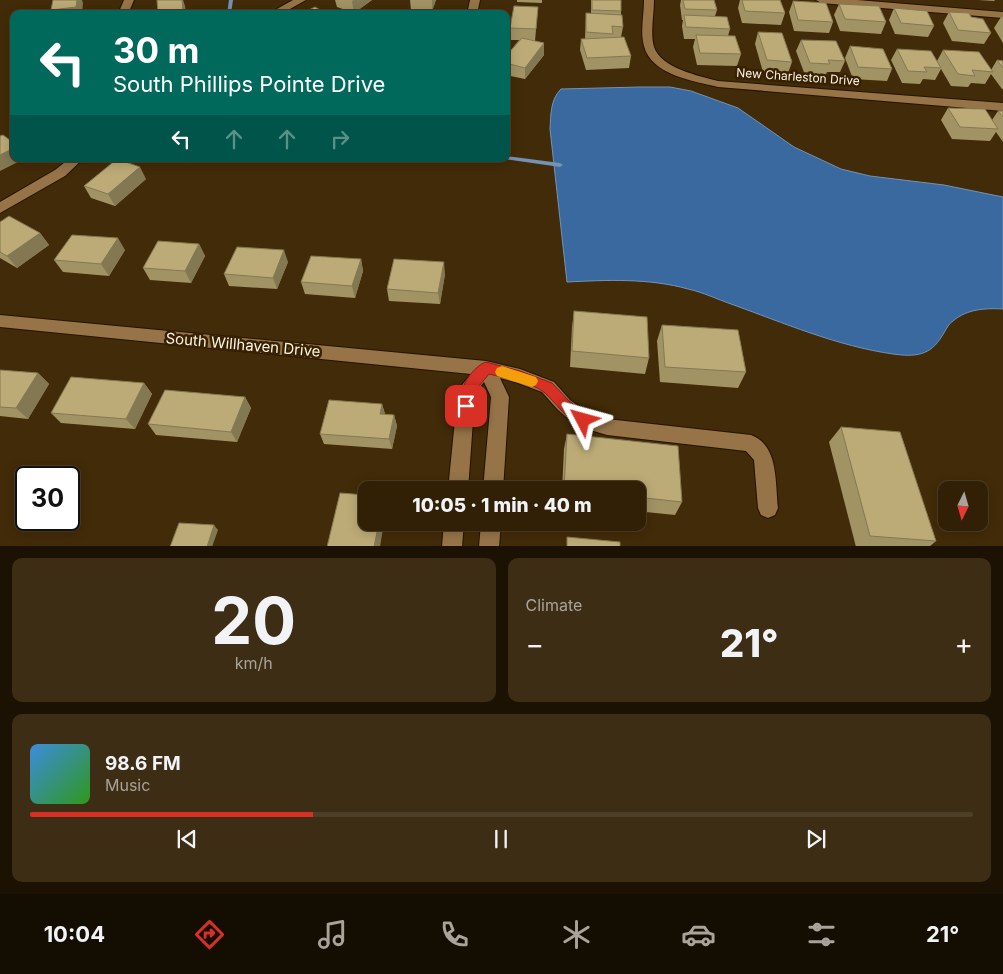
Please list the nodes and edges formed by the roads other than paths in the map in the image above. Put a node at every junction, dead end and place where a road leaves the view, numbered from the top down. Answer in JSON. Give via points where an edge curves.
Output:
{"nodes":[{"id":1,"x":301,"y":0,"type":"edge"},
{"id":2,"x":649,"y":0,"type":"edge"},
{"id":3,"x":821,"y":0,"type":"edge"},
{"id":4,"x":281,"y":10,"type":"edge"},
{"id":5,"x":1003,"y":15,"type":"edge"},
{"id":6,"x":1003,"y":107,"type":"edge"},
{"id":7,"x":73,"y":162,"type":"edge"},
{"id":8,"x":0,"y":208,"type":"edge"},
{"id":9,"x":0,"y":321,"type":"edge"},
{"id":10,"x":486,"y":368,"type":"junction"},
{"id":11,"x":459,"y":481,"type":"edge"},
{"id":12,"x":495,"y":481,"type":"edge"},
{"id":13,"x":768,"y":508,"type":"dead end"},
{"id":14,"x":453,"y":531,"type":"edge"},
{"id":15,"x":490,"y":531,"type":"edge"},
{"id":16,"x":452,"y":546,"type":"edge"},
{"id":17,"x":489,"y":546,"type":"edge"}],
"edges":[{"from":1,"to":4,"type":"street"},
{"from":2,"to":6,"type":"street","name":"New Charleston Drive","via":[[649,46],[653,55],[683,75],[718,84]]},
{"from":3,"to":5,"type":"street"},
{"from":7,"to":8,"type":"street"},
{"from":9,"to":10,"type":"street","name":"South Willhaven Drive"},
{"from":10,"to":11,"type":"street","via":[[467,390]]},
{"from":10,"to":12,"type":"street","via":[[500,397]]},
{"from":10,"to":13,"type":"street","name":"South Willhaven Drive","via":[[548,387],[583,420],[607,428],[751,443],[762,457]]},
{"from":14,"to":16,"type":"street"},
{"from":15,"to":17,"type":"street"}]}
